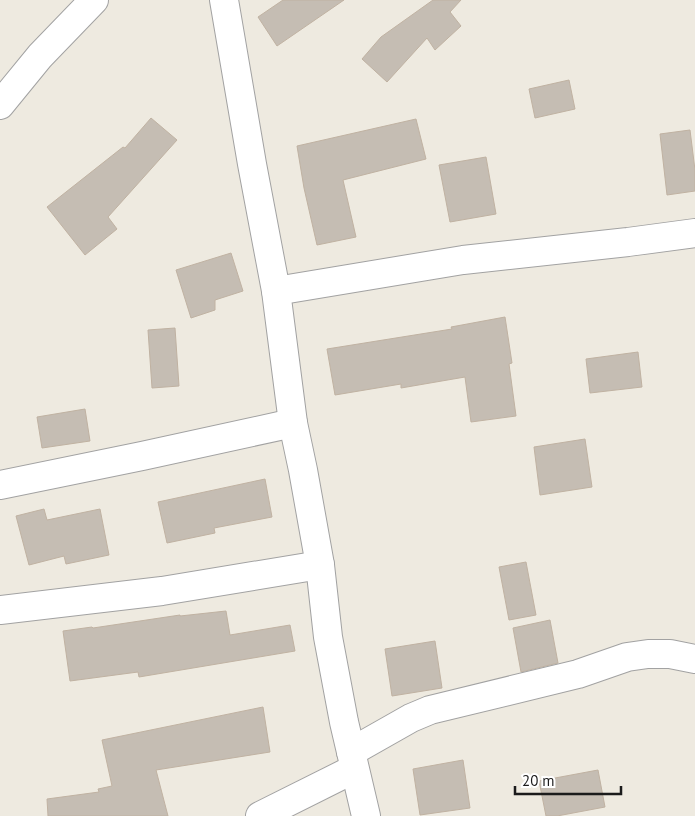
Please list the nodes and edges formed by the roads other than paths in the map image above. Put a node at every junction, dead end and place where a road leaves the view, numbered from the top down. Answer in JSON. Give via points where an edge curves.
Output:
{"nodes":[{"id":1,"x":94,"y":0,"type":"edge"},
{"id":2,"x":224,"y":0,"type":"edge"},
{"id":3,"x":0,"y":106,"type":"edge"},
{"id":4,"x":695,"y":233,"type":"edge"},
{"id":5,"x":276,"y":291,"type":"junction"},
{"id":6,"x":293,"y":422,"type":"junction"},
{"id":7,"x":0,"y":485,"type":"edge"},
{"id":8,"x":320,"y":565,"type":"junction"},
{"id":9,"x":0,"y":610,"type":"edge"},
{"id":10,"x":695,"y":659,"type":"edge"},
{"id":11,"x":353,"y":760,"type":"junction"},
{"id":12,"x":260,"y":816,"type":"edge"},
{"id":13,"x":366,"y":816,"type":"edge"}],
"edges":[{"from":1,"to":3,"type":"street","via":[[40,56]]},
{"from":2,"to":5,"type":"street"},
{"from":4,"to":5,"type":"street","via":[[462,260]]},
{"from":5,"to":6,"type":"street"},
{"from":6,"to":7,"type":"street"},
{"from":6,"to":8,"type":"street"},
{"from":8,"to":9,"type":"street","via":[[162,590]]},
{"from":8,"to":11,"type":"street","via":[[328,637]]},
{"from":10,"to":11,"type":"street","via":[[670,654],[627,657],[578,674],[430,710],[411,718]]},
{"from":11,"to":12,"type":"street"},
{"from":11,"to":13,"type":"street"}]}
